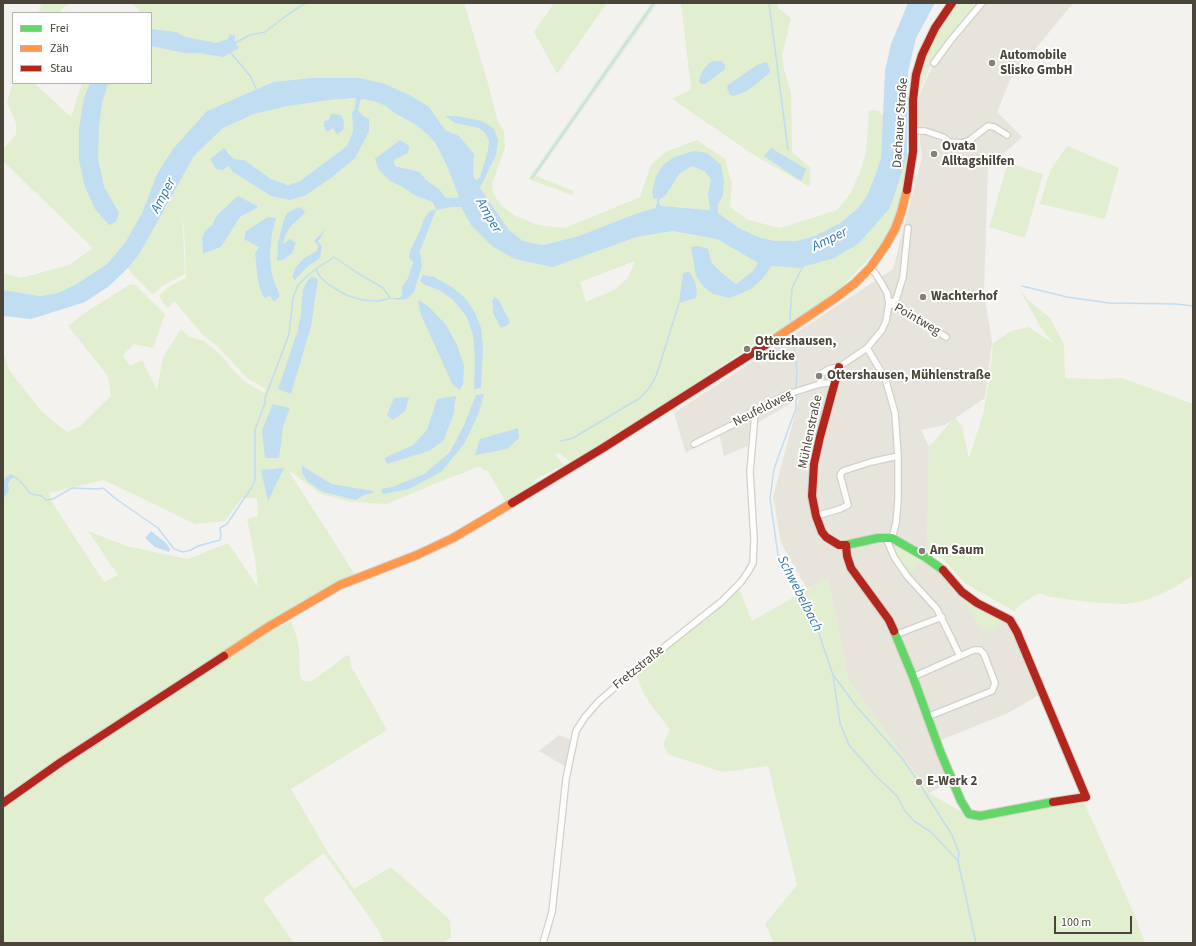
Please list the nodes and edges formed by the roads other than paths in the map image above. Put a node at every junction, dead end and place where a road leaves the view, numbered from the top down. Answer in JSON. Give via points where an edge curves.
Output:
{"nodes":[{"id":1,"x":952,"y":3,"type":"edge"},
{"id":2,"x":982,"y":3,"type":"edge"},
{"id":3,"x":934,"y":63,"type":"dead end"},
{"id":4,"x":913,"y":131,"type":"junction"},
{"id":5,"x":1007,"y":134,"type":"dead end"},
{"id":6,"x":908,"y":228,"type":"dead end"},
{"id":7,"x":870,"y":268,"type":"junction"},
{"id":8,"x":889,"y":304,"type":"junction"},
{"id":9,"x":946,"y":337,"type":"dead end"},
{"id":10,"x":867,"y":348,"type":"junction"},
{"id":11,"x":839,"y":367,"type":"junction"},
{"id":12,"x":835,"y":382,"type":"junction"},
{"id":13,"x":820,"y":384,"type":"junction"},
{"id":14,"x":755,"y":414,"type":"junction"},
{"id":15,"x":694,"y":444,"type":"dead end"},
{"id":16,"x":898,"y":456,"type":"junction"},
{"id":17,"x":816,"y":516,"type":"junction"},
{"id":18,"x":889,"y":538,"type":"junction"},
{"id":19,"x":846,"y":546,"type":"junction"},
{"id":20,"x":942,"y":617,"type":"junction"},
{"id":21,"x":895,"y":635,"type":"junction"},
{"id":22,"x":960,"y":656,"type":"junction"},
{"id":23,"x":913,"y":677,"type":"junction"},
{"id":24,"x":927,"y":717,"type":"junction"},
{"id":25,"x":3,"y":803,"type":"edge"},
{"id":26,"x":543,"y":943,"type":"edge"}],
"edges":[{"from":1,"to":4,"type":"main road","name":"Dachauer Straße","via":[[935,28],[922,55],[913,100]]},
{"from":2,"to":3,"type":"street"},
{"from":4,"to":5,"type":"street","via":[[926,131],[950,142],[962,143],[988,126],[994,126]]},
{"from":4,"to":7,"type":"main road","name":"Dachauer Straße","via":[[913,152],[902,213],[886,245]]},
{"from":6,"to":8,"type":"street","via":[[903,277],[896,300]]},
{"from":7,"to":8,"type":"street","via":[[882,284]]},
{"from":7,"to":25,"type":"main road","name":"Dachauer Straße","via":[[854,284],[791,329],[603,448],[453,538],[340,586],[268,627],[61,762]]},
{"from":8,"to":9,"type":"street","name":"Pointweg"},
{"from":8,"to":10,"type":"street","via":[[882,330]]},
{"from":10,"to":11,"type":"street"},
{"from":10,"to":16,"type":"street","via":[[885,378],[891,394]]},
{"from":11,"to":12,"type":"main road","name":"Mühlenstraße"},
{"from":11,"to":13,"type":"street","via":[[822,373]]},
{"from":12,"to":13,"type":"street","name":"Neufeldweg"},
{"from":12,"to":17,"type":"main road","name":"Mühlenstraße","via":[[814,464],[812,496]]},
{"from":13,"to":14,"type":"street","name":"Neufeldweg","via":[[785,395]]},
{"from":14,"to":15,"type":"street","name":"Neufeldweg"},
{"from":14,"to":26,"type":"street","name":"Fretzstraße","via":[[750,472],[753,563],[741,582],[721,602],[599,701],[576,731],[566,779],[552,912]]},
{"from":16,"to":17,"type":"street","via":[[843,471],[840,476],[848,505]]},
{"from":16,"to":18,"type":"street","via":[[897,516]]},
{"from":17,"to":19,"type":"main road","name":"Mühlenstraße","via":[[826,537]]},
{"from":18,"to":19,"type":"main road","via":[[878,538]]},
{"from":18,"to":20,"type":"street","via":[[894,557],[906,576],[938,609]]},
{"from":18,"to":24,"type":"main road","via":[[909,547],[935,564],[962,592],[977,603],[1010,620],[1086,797],[980,816],[970,814],[961,801]]},
{"from":19,"to":21,"type":"main road","via":[[851,568],[889,620]]},
{"from":20,"to":21,"type":"street"},
{"from":20,"to":22,"type":"street"},
{"from":21,"to":23,"type":"main road"},
{"from":22,"to":23,"type":"street"},
{"from":22,"to":24,"type":"street","via":[[974,650],[980,650],[984,654],[995,683],[992,692]]},
{"from":23,"to":24,"type":"main road"}]}
